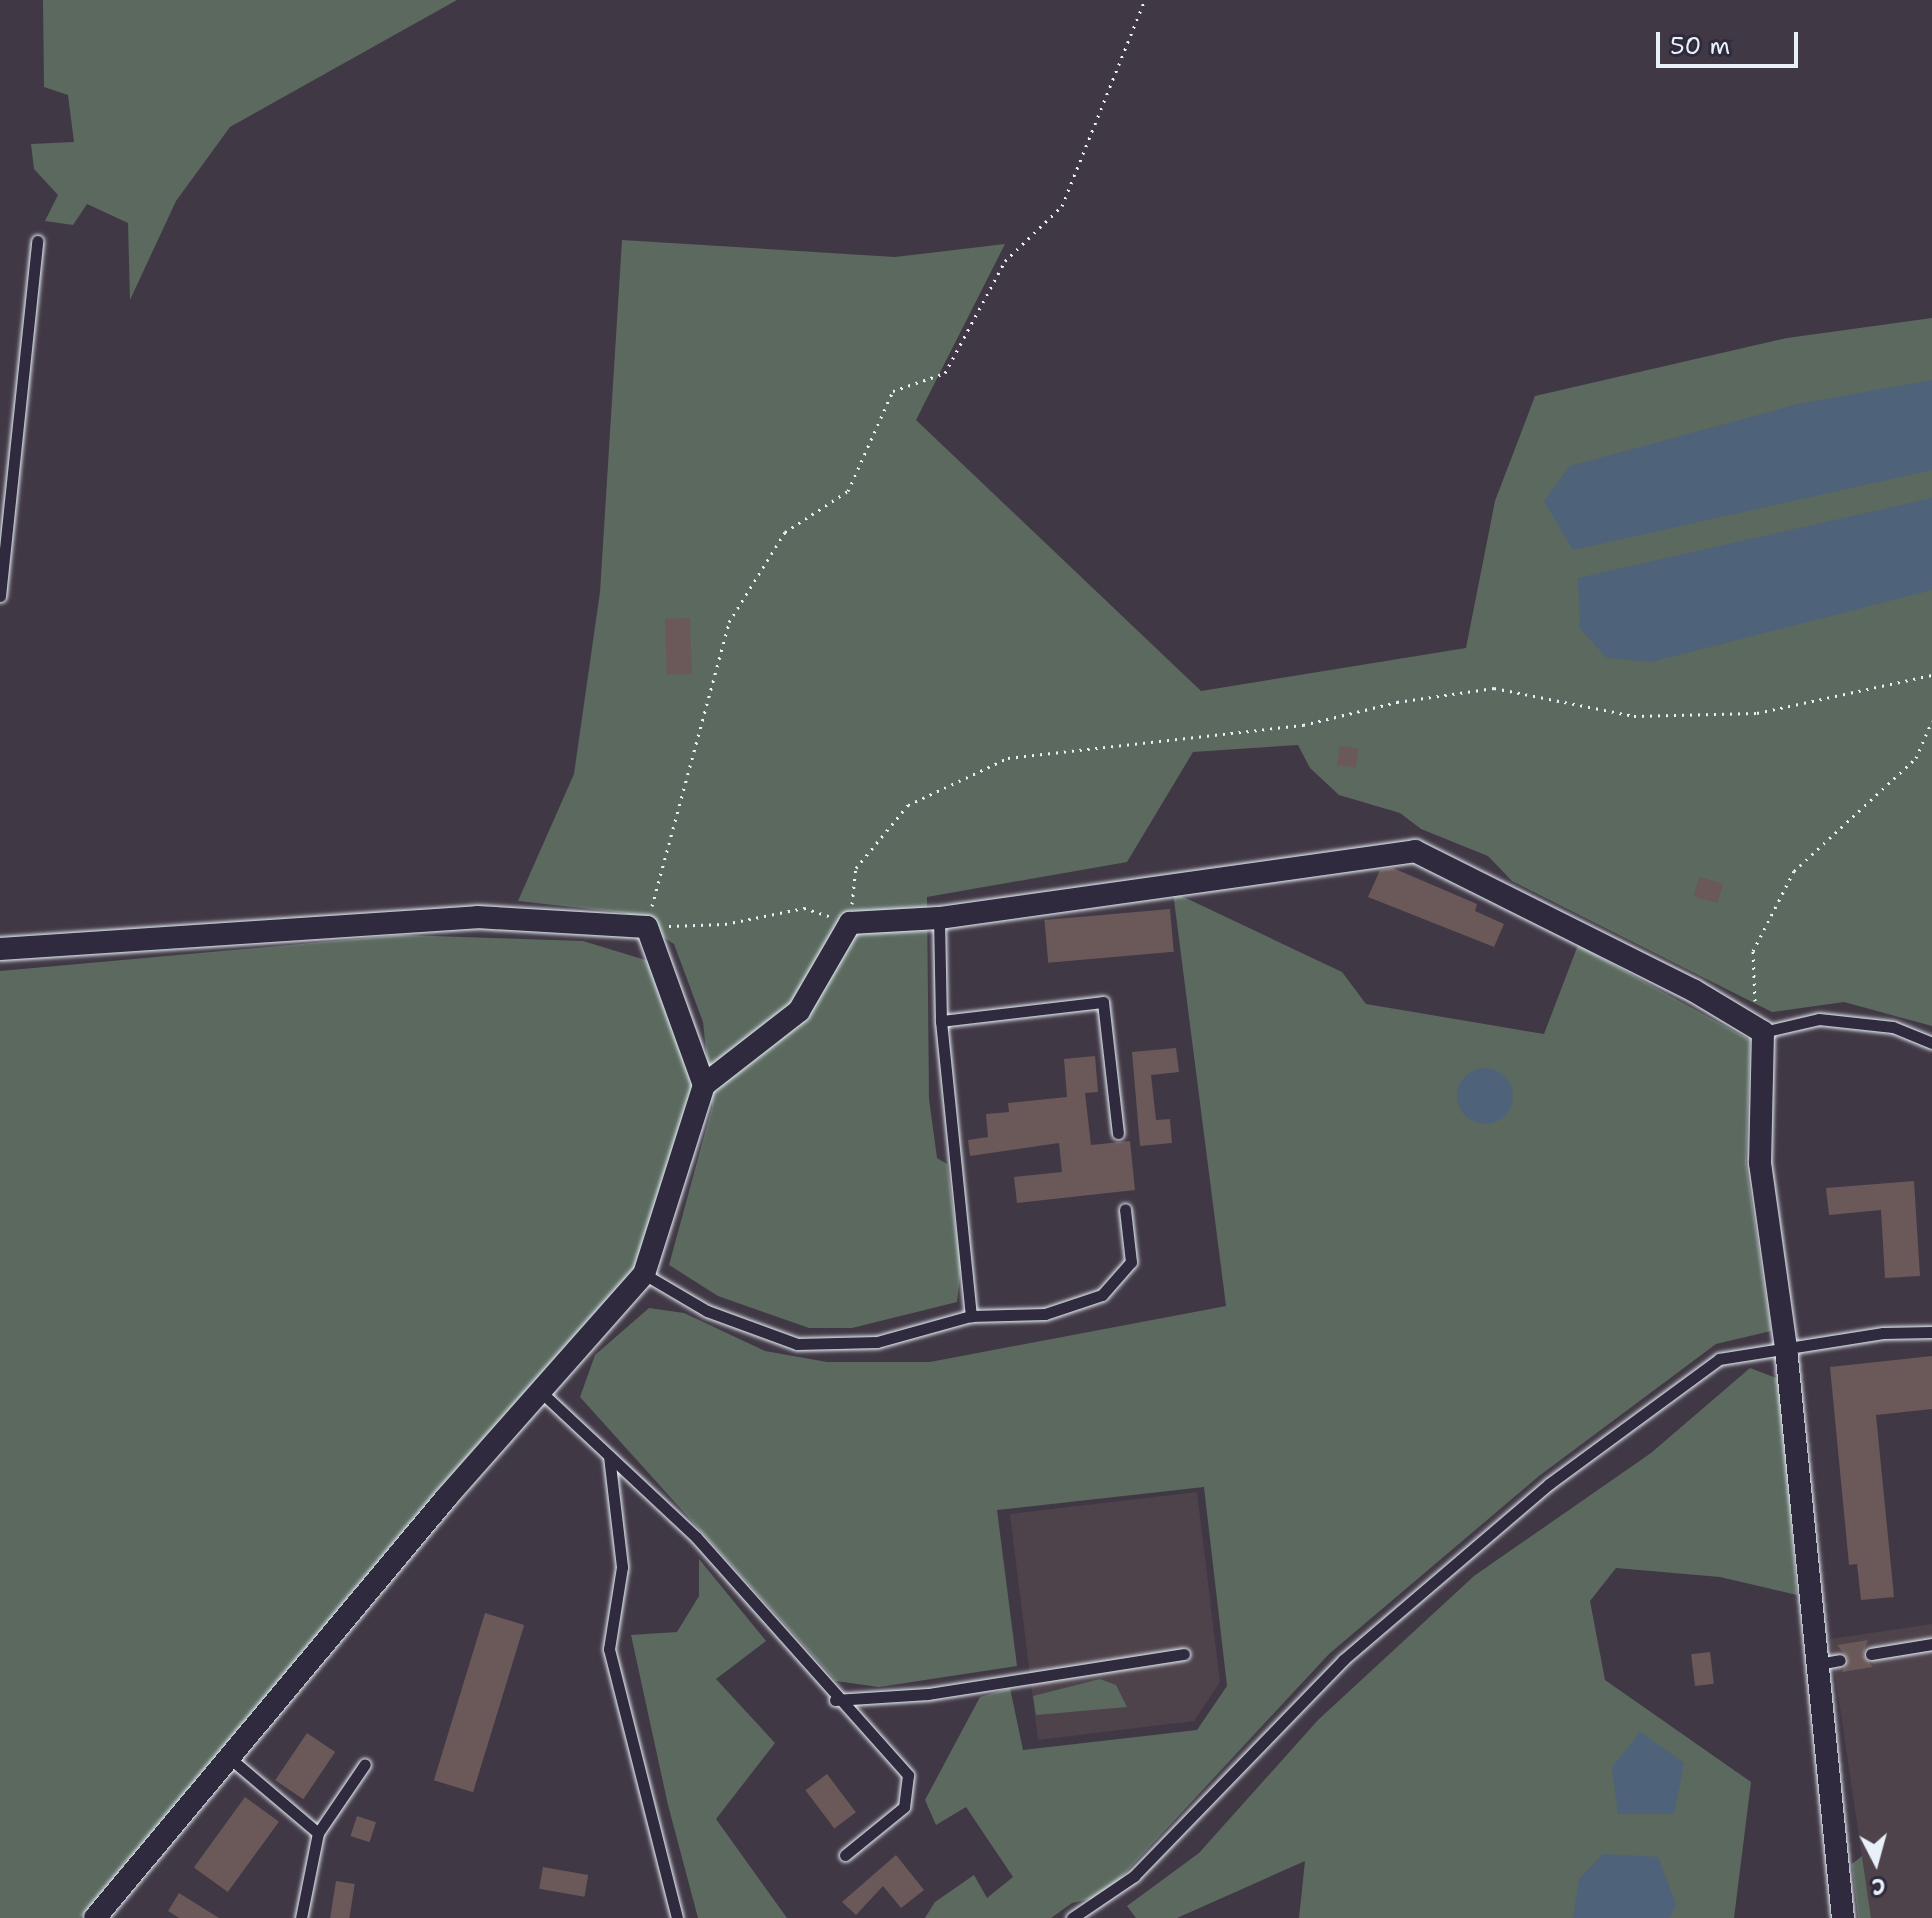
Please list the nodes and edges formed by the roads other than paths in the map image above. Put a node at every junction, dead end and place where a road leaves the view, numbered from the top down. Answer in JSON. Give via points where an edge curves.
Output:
{"nodes":[{"id":1,"x":37,"y":241,"type":"dead end"},
{"id":2,"x":0,"y":596,"type":"edge"},
{"id":3,"x":939,"y":918,"type":"junction"},
{"id":4,"x":0,"y":949,"type":"edge"},
{"id":5,"x":941,"y":1021,"type":"junction"},
{"id":6,"x":1763,"y":1032,"type":"junction"},
{"id":7,"x":1932,"y":1043,"type":"edge"},
{"id":8,"x":704,"y":1085,"type":"junction"},
{"id":9,"x":1118,"y":1133,"type":"dead end"},
{"id":10,"x":1125,"y":1209,"type":"dead end"},
{"id":11,"x":644,"y":1274,"type":"junction"},
{"id":12,"x":971,"y":1316,"type":"junction"},
{"id":13,"x":1932,"y":1332,"type":"edge"},
{"id":14,"x":1786,"y":1348,"type":"junction"},
{"id":15,"x":540,"y":1391,"type":"junction"},
{"id":16,"x":609,"y":1456,"type":"junction"},
{"id":17,"x":1932,"y":1644,"type":"edge"},
{"id":18,"x":1184,"y":1654,"type":"dead end"},
{"id":19,"x":1871,"y":1654,"type":"dead end"},
{"id":20,"x":835,"y":1700,"type":"junction"},
{"id":21,"x":232,"y":1760,"type":"junction"},
{"id":22,"x":365,"y":1764,"type":"dead end"},
{"id":23,"x":318,"y":1833,"type":"junction"},
{"id":24,"x":845,"y":1855,"type":"dead end"},
{"id":25,"x":95,"y":1918,"type":"edge"},
{"id":26,"x":301,"y":1918,"type":"edge"},
{"id":27,"x":677,"y":1918,"type":"edge"},
{"id":28,"x":1072,"y":1918,"type":"edge"},
{"id":29,"x":1843,"y":1918,"type":"edge"}],
"edges":[{"from":1,"to":2,"type":"lane"},
{"from":3,"to":5,"type":"lane"},
{"from":3,"to":6,"type":"street","via":[[1415,851],[1693,990]]},
{"from":3,"to":8,"type":"street","via":[[850,923],[799,1011]]},
{"from":4,"to":8,"type":"street","via":[[477,917],[647,927]]},
{"from":5,"to":9,"type":"lane","via":[[1103,1002]]},
{"from":5,"to":12,"type":"lane"},
{"from":6,"to":7,"type":"lane","via":[[1819,1019],[1893,1027]]},
{"from":6,"to":14,"type":"street","via":[[1760,1163]]},
{"from":8,"to":11,"type":"street"},
{"from":10,"to":12,"type":"lane","via":[[1131,1262],[1102,1295],[1045,1314]]},
{"from":11,"to":12,"type":"lane","via":[[707,1311],[797,1344],[877,1342]]},
{"from":11,"to":15,"type":"street"},
{"from":13,"to":14,"type":"lane"},
{"from":14,"to":28,"type":"lane","via":[[1719,1359],[1549,1484],[1343,1660],[1134,1876]]},
{"from":14,"to":29,"type":"street","via":[[1829,1662]]},
{"from":15,"to":16,"type":"lane"},
{"from":15,"to":21,"type":"street"},
{"from":16,"to":20,"type":"lane","via":[[696,1537]]},
{"from":16,"to":27,"type":"lane","via":[[622,1567],[609,1649]]},
{"from":17,"to":19,"type":"lane"},
{"from":18,"to":20,"type":"lane","via":[[928,1694]]},
{"from":20,"to":24,"type":"lane","via":[[908,1775],[904,1807]]},
{"from":21,"to":23,"type":"lane"},
{"from":21,"to":25,"type":"street"},
{"from":22,"to":23,"type":"lane"},
{"from":23,"to":26,"type":"lane"}]}
